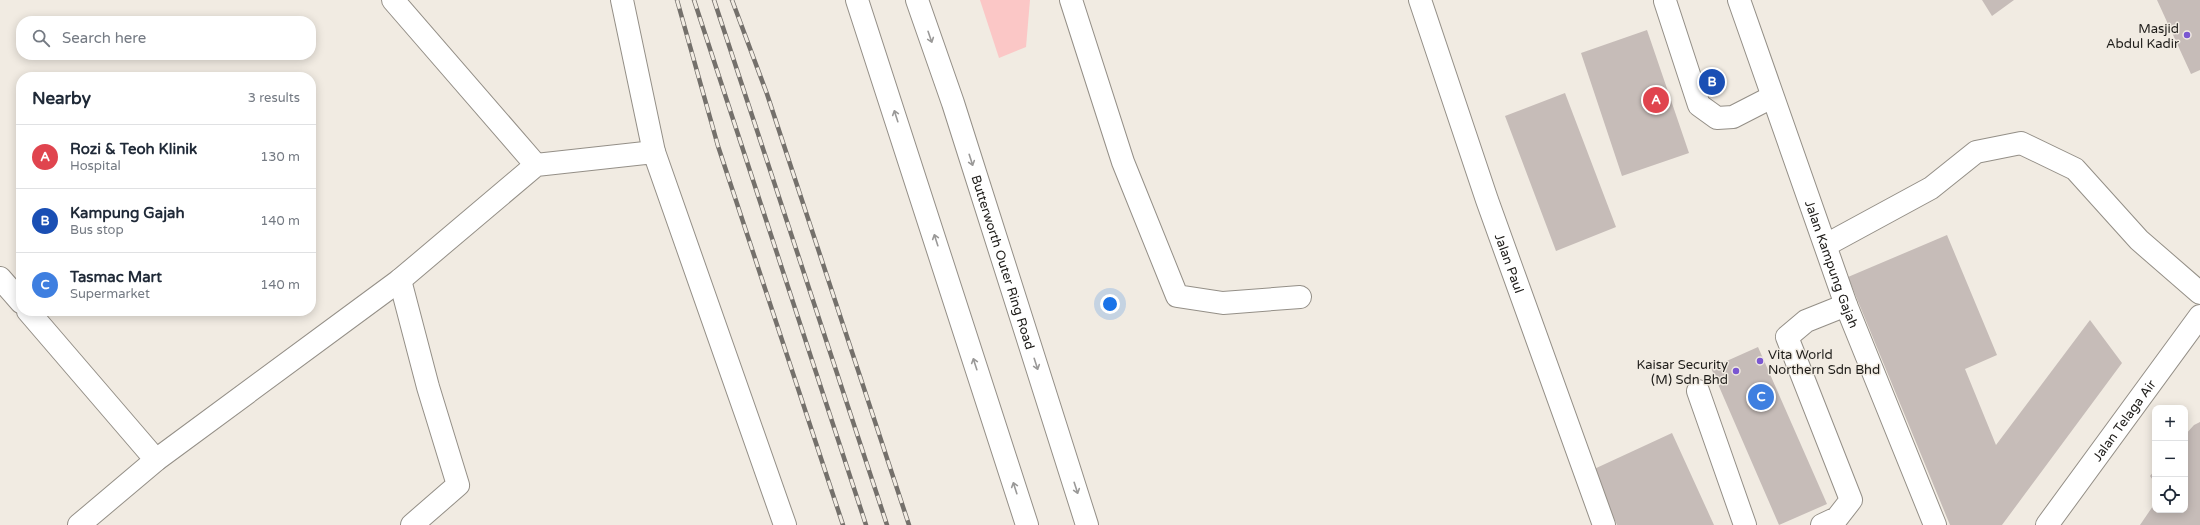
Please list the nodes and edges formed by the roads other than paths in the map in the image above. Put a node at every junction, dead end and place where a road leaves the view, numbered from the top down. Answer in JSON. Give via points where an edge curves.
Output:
{"nodes":[{"id":1,"x":393,"y":0,"type":"edge"},
{"id":2,"x":622,"y":0,"type":"edge"},
{"id":3,"x":857,"y":0,"type":"edge"},
{"id":4,"x":917,"y":0,"type":"edge"},
{"id":5,"x":1071,"y":0,"type":"edge"},
{"id":6,"x":1420,"y":0,"type":"edge"},
{"id":7,"x":1739,"y":0,"type":"edge"},
{"id":8,"x":1665,"y":1,"type":"dead end"},
{"id":9,"x":1772,"y":97,"type":"junction"},
{"id":10,"x":654,"y":152,"type":"junction"},
{"id":11,"x":536,"y":165,"type":"junction"},
{"id":12,"x":1826,"y":245,"type":"junction"},
{"id":13,"x":0,"y":278,"type":"edge"},
{"id":14,"x":400,"y":280,"type":"junction"},
{"id":15,"x":2200,"y":293,"type":"edge"},
{"id":16,"x":16,"y":296,"type":"edge"},
{"id":17,"x":1300,"y":297,"type":"dead end"},
{"id":18,"x":1846,"y":305,"type":"junction"},
{"id":19,"x":32,"y":316,"type":"edge"},
{"id":20,"x":2200,"y":316,"type":"edge"},
{"id":21,"x":1698,"y":391,"type":"dead end"},
{"id":22,"x":156,"y":460,"type":"junction"},
{"id":23,"x":79,"y":525,"type":"edge"},
{"id":24,"x":412,"y":525,"type":"edge"},
{"id":25,"x":784,"y":525,"type":"edge"},
{"id":26,"x":1027,"y":525,"type":"edge"},
{"id":27,"x":1087,"y":525,"type":"edge"},
{"id":28,"x":1604,"y":525,"type":"edge"},
{"id":29,"x":1745,"y":525,"type":"edge"},
{"id":30,"x":1822,"y":525,"type":"edge"},
{"id":31,"x":1936,"y":525,"type":"edge"},
{"id":32,"x":2046,"y":525,"type":"edge"}],
"edges":[{"from":1,"to":11,"type":"main road"},
{"from":2,"to":10,"type":"main road"},
{"from":26,"to":3,"type":"main road","one_way":true},
{"from":4,"to":27,"type":"main road","name":"Butterworth Outer Ring Road","one_way":true},
{"from":5,"to":17,"type":"main road","via":[[1123,162],[1177,296],[1223,303]]},
{"from":6,"to":28,"type":"main road","name":"Jalan Paul","via":[[1487,200]]},
{"from":7,"to":9,"type":"main road","name":"Jalan Kampung Gajah"},
{"from":8,"to":9,"type":"main road","via":[[1699,105],[1717,118],[1733,117]]},
{"from":9,"to":12,"type":"main road","name":"Jalan Kampung Gajah"},
{"from":10,"to":11,"type":"main road"},
{"from":10,"to":25,"type":"main road"},
{"from":11,"to":14,"type":"main road"},
{"from":12,"to":15,"type":"main road","via":[[1931,188],[1976,152],[2021,143],[2075,169],[2139,240]]},
{"from":12,"to":18,"type":"main road","name":"Jalan Kampung Gajah"},
{"from":13,"to":16,"type":"main road"},
{"from":14,"to":22,"type":"main road"},
{"from":14,"to":24,"type":"main road","via":[[428,388],[458,485]]},
{"from":18,"to":30,"type":"main road","via":[[1806,321],[1787,338],[1851,500],[1837,518]]},
{"from":18,"to":31,"type":"main road","name":"Jalan Kampung Gajah"},
{"from":19,"to":22,"type":"main road"},
{"from":20,"to":32,"type":"main road","name":"Jalan Telaga Air"},
{"from":21,"to":29,"type":"main road"},
{"from":22,"to":23,"type":"main road"}]}
